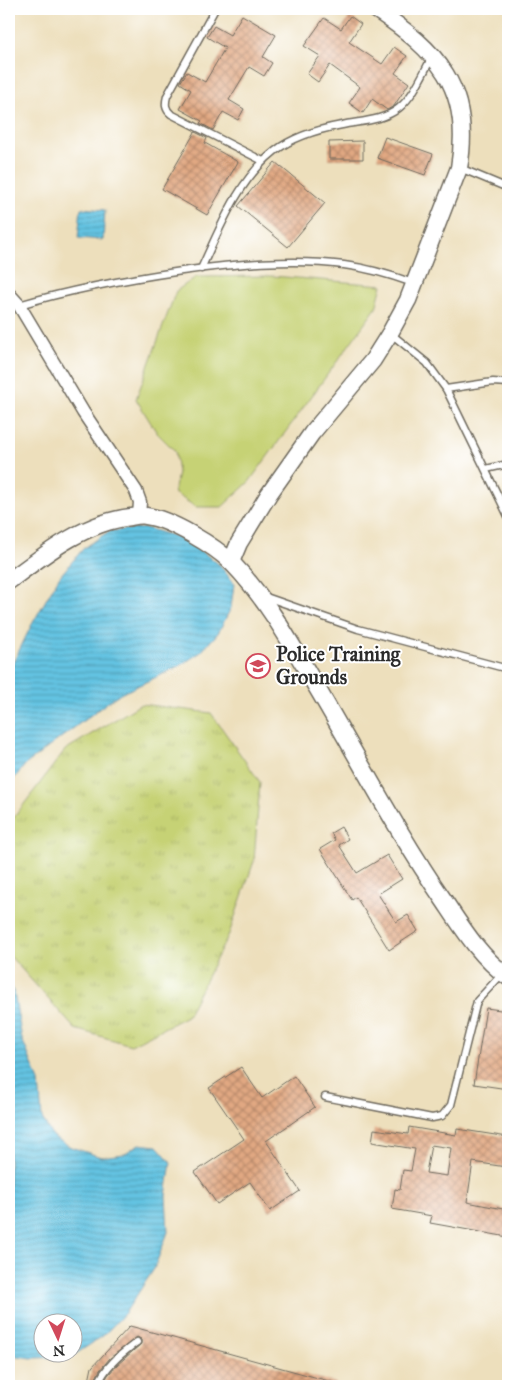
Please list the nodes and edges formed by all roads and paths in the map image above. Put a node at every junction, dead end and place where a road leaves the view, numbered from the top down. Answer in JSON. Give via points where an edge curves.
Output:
{"nodes":[{"id":1,"x":215,"y":9,"type":"edge"},
{"id":2,"x":375,"y":9,"type":"edge"},
{"id":3,"x":433,"y":56,"type":"junction"},
{"id":4,"x":263,"y":161,"type":"junction"},
{"id":5,"x":459,"y":168,"type":"junction"},
{"id":6,"x":508,"y":188,"type":"edge"},
{"id":7,"x":201,"y":269,"type":"junction"},
{"id":8,"x":415,"y":284,"type":"junction"},
{"id":9,"x":9,"y":294,"type":"edge"},
{"id":10,"x":19,"y":305,"type":"junction"},
{"id":11,"x":390,"y":333,"type":"junction"},
{"id":12,"x":508,"y":384,"type":"edge"},
{"id":13,"x":446,"y":389,"type":"junction"},
{"id":14,"x":508,"y":464,"type":"edge"},
{"id":15,"x":486,"y":469,"type":"junction"},
{"id":16,"x":138,"y":516,"type":"junction"},
{"id":17,"x":508,"y":516,"type":"edge"},
{"id":18,"x":231,"y":562,"type":"junction"},
{"id":19,"x":9,"y":580,"type":"edge"},
{"id":20,"x":258,"y":595,"type":"junction"},
{"id":21,"x":508,"y":669,"type":"edge"},
{"id":22,"x":506,"y":975,"type":"edge"},
{"id":23,"x":324,"y":1097,"type":"dead end"},
{"id":24,"x":137,"y":1342,"type":"dead end"},
{"id":25,"x":97,"y":1386,"type":"edge"}],
"edges":[{"from":1,"to":4,"type":"lane","via":[[167,96],[165,106],[171,114]]},
{"from":2,"to":3,"type":"street","via":[[404,29]]},
{"from":3,"to":4,"type":"lane","via":[[400,108],[386,116],[316,132],[277,150]]},
{"from":3,"to":5,"type":"street","via":[[448,76],[456,100],[463,146]]},
{"from":4,"to":7,"type":"lane","via":[[236,196]]},
{"from":5,"to":6,"type":"lane"},
{"from":5,"to":8,"type":"street"},
{"from":7,"to":8,"type":"lane","via":[[231,264],[344,265],[379,271]]},
{"from":7,"to":10,"type":"lane","via":[[63,292]]},
{"from":8,"to":11,"type":"street"},
{"from":9,"to":10,"type":"street"},
{"from":10,"to":16,"type":"street","via":[[83,412],[136,491],[140,502]]},
{"from":11,"to":13,"type":"lane","via":[[427,363]]},
{"from":11,"to":18,"type":"street","via":[[373,360],[312,433],[274,486]]},
{"from":12,"to":13,"type":"lane","via":[[493,382]]},
{"from":13,"to":15,"type":"lane"},
{"from":14,"to":15,"type":"lane"},
{"from":15,"to":17,"type":"lane"},
{"from":16,"to":18,"type":"street","via":[[171,523]]},
{"from":16,"to":19,"type":"street","via":[[93,526]]},
{"from":18,"to":20,"type":"street"},
{"from":20,"to":21,"type":"lane","via":[[358,629]]},
{"from":20,"to":22,"type":"street","via":[[282,628],[420,866],[474,943]]},
{"from":22,"to":23,"type":"lane","via":[[477,1001],[452,1106],[442,1116],[432,1118]]},
{"from":24,"to":25,"type":"lane","via":[[115,1359]]}]}
